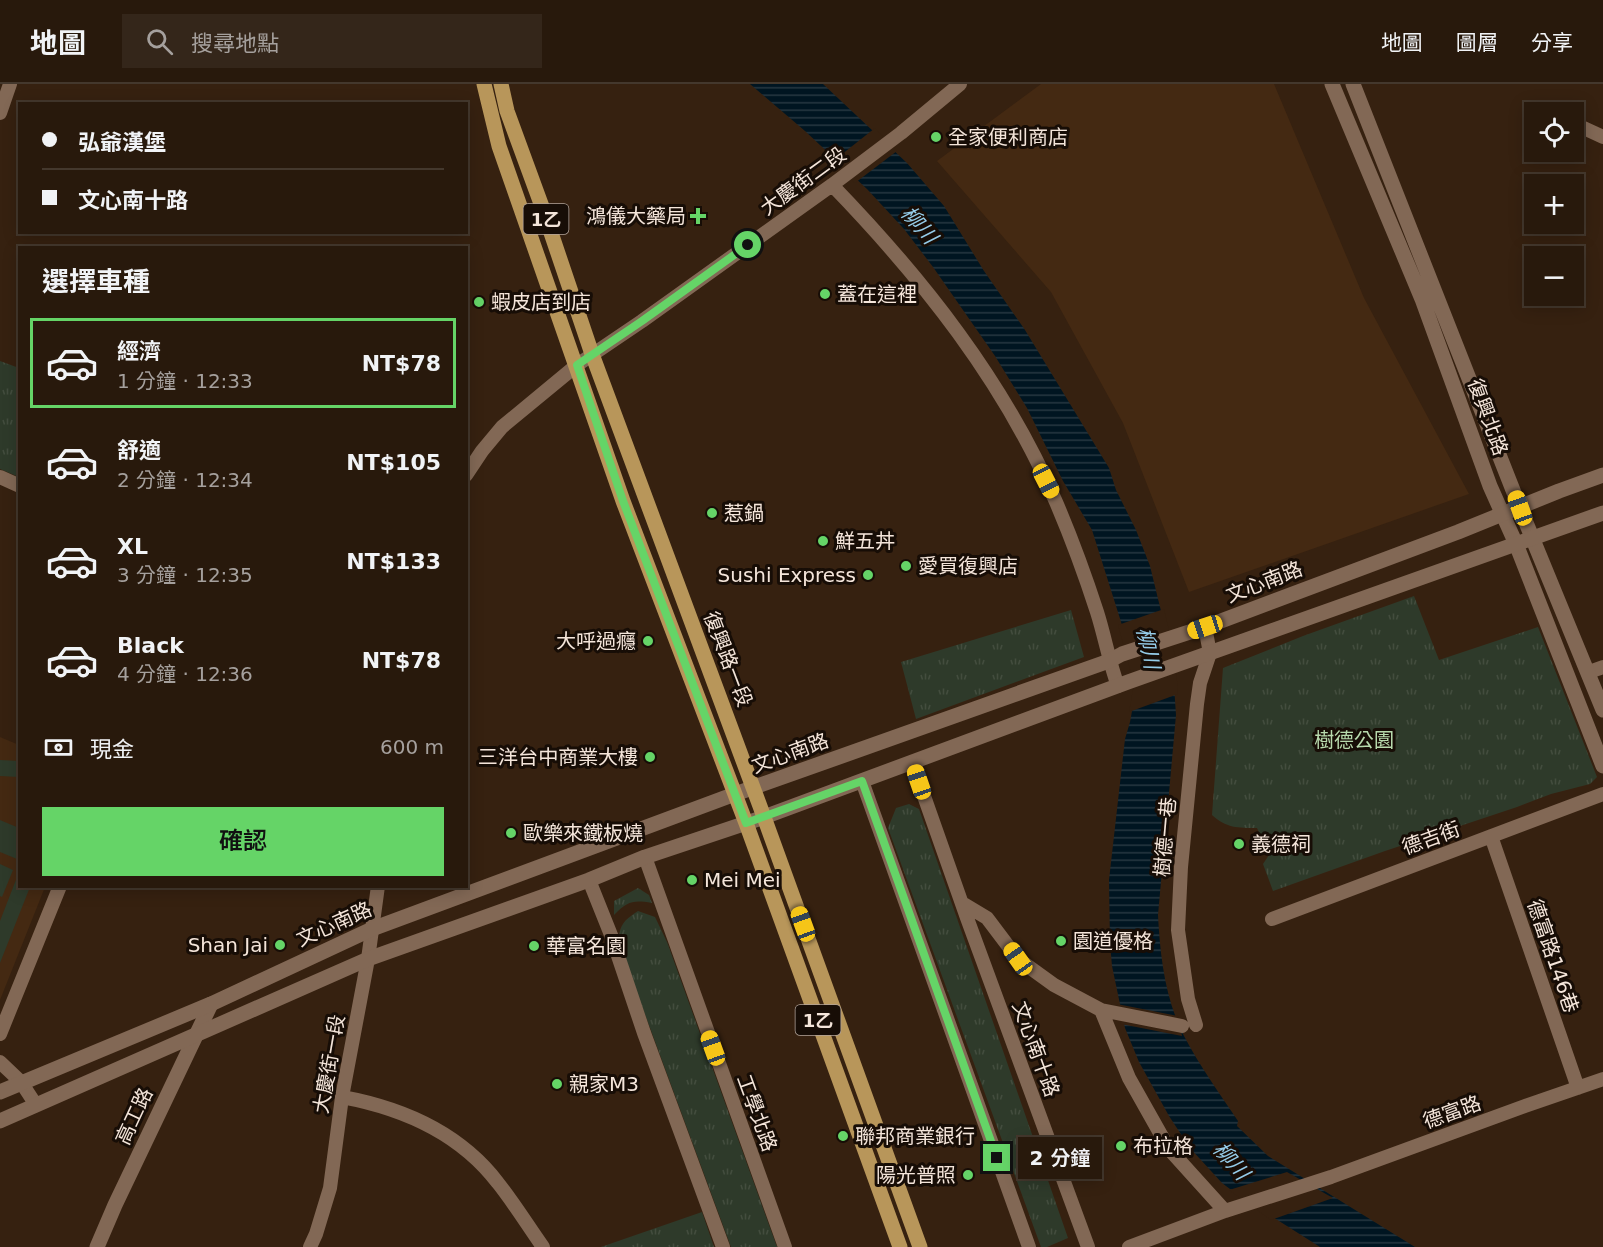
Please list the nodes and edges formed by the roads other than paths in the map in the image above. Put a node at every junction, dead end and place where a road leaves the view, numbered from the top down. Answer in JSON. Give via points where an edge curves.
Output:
{"nodes":[{"id":1,"x":10,"y":84,"type":"edge"},
{"id":2,"x":484,"y":84,"type":"edge"},
{"id":3,"x":501,"y":84,"type":"edge"},
{"id":4,"x":960,"y":84,"type":"edge"},
{"id":5,"x":1332,"y":84,"type":"edge"},
{"id":6,"x":1353,"y":84,"type":"edge"},
{"id":7,"x":0,"y":113,"type":"edge"},
{"id":8,"x":1584,"y":128,"type":"edge"},
{"id":9,"x":1603,"y":137,"type":"edge"},
{"id":10,"x":834,"y":182,"type":"junction"},
{"id":11,"x":592,"y":354,"type":"junction"},
{"id":12,"x":577,"y":365,"type":"junction"},
{"id":13,"x":468,"y":472,"type":"edge"},
{"id":14,"x":1603,"y":476,"type":"edge"},
{"id":15,"x":0,"y":477,"type":"edge"},
{"id":16,"x":18,"y":485,"type":"edge"},
{"id":17,"x":1520,"y":508,"type":"junction"},
{"id":18,"x":1603,"y":513,"type":"edge"},
{"id":19,"x":1502,"y":514,"type":"junction"},
{"id":20,"x":1533,"y":538,"type":"junction"},
{"id":21,"x":1516,"y":544,"type":"junction"},
{"id":22,"x":1205,"y":627,"type":"junction"},
{"id":23,"x":1210,"y":653,"type":"junction"},
{"id":24,"x":1116,"y":658,"type":"junction"},
{"id":25,"x":1596,"y":670,"type":"edge"},
{"id":26,"x":1123,"y":684,"type":"junction"},
{"id":27,"x":1603,"y":710,"type":"edge"},
{"id":28,"x":912,"y":762,"type":"junction"},
{"id":29,"x":1603,"y":766,"type":"edge"},
{"id":30,"x":862,"y":781,"type":"junction"},
{"id":31,"x":754,"y":789,"type":"junction"},
{"id":32,"x":735,"y":794,"type":"junction"},
{"id":33,"x":1603,"y":794,"type":"edge"},
{"id":34,"x":764,"y":817,"type":"junction"},
{"id":35,"x":746,"y":823,"type":"junction"},
{"id":36,"x":1491,"y":836,"type":"junction"},
{"id":37,"x":645,"y":857,"type":"junction"},
{"id":38,"x":589,"y":880,"type":"junction"},
{"id":39,"x":59,"y":888,"type":"edge"},
{"id":40,"x":378,"y":888,"type":"edge"},
{"id":41,"x":962,"y":903,"type":"junction"},
{"id":42,"x":1272,"y":919,"type":"dead end"},
{"id":43,"x":372,"y":929,"type":"junction"},
{"id":44,"x":368,"y":959,"type":"junction"},
{"id":45,"x":211,"y":1004,"type":"junction"},
{"id":46,"x":1107,"y":1012,"type":"junction"},
{"id":47,"x":0,"y":1034,"type":"edge"},
{"id":48,"x":194,"y":1037,"type":"junction"},
{"id":49,"x":0,"y":1062,"type":"edge"},
{"id":50,"x":1603,"y":1079,"type":"edge"},
{"id":51,"x":21,"y":1082,"type":"junction"},
{"id":52,"x":1578,"y":1088,"type":"junction"},
{"id":53,"x":0,"y":1092,"type":"edge"},
{"id":54,"x":342,"y":1097,"type":"junction"},
{"id":55,"x":36,"y":1105,"type":"junction"},
{"id":56,"x":0,"y":1121,"type":"edge"},
{"id":57,"x":1225,"y":1210,"type":"junction"},
{"id":58,"x":97,"y":1247,"type":"edge"},
{"id":59,"x":310,"y":1247,"type":"edge"},
{"id":60,"x":543,"y":1247,"type":"edge"},
{"id":61,"x":723,"y":1247,"type":"edge"},
{"id":62,"x":785,"y":1247,"type":"edge"},
{"id":63,"x":900,"y":1247,"type":"edge"},
{"id":64,"x":920,"y":1247,"type":"edge"},
{"id":65,"x":1029,"y":1247,"type":"edge"},
{"id":66,"x":1088,"y":1247,"type":"edge"},
{"id":67,"x":1129,"y":1247,"type":"edge"}],
"edges":[{"from":1,"to":7,"type":"street"},
{"from":2,"to":12,"type":"main road","number":"1乙","via":[[499,146]]},
{"from":3,"to":11,"type":"main road","name":"復興路一段","number":"1乙"},
{"from":4,"to":10,"type":"street","name":"大慶街二段"},
{"from":5,"to":19,"type":"main road","name":"復興北路","via":[[1422,299]]},
{"from":6,"to":17,"type":"main road","name":"復興北路"},
{"from":8,"to":9,"type":"street"},
{"from":10,"to":11,"type":"street","name":"大慶街二段"},
{"from":10,"to":24,"type":"street","via":[[894,251],[993,383],[1056,501]]},
{"from":11,"to":12,"type":"street","name":"大慶街二段"},
{"from":11,"to":31,"type":"main road","name":"復興路一段","number":"1乙"},
{"from":12,"to":13,"type":"street","via":[[502,427]]},
{"from":12,"to":32,"type":"main road","number":"1乙","via":[[623,501]]},
{"from":14,"to":17,"type":"main road","name":"文心南路"},
{"from":15,"to":16,"type":"street"},
{"from":17,"to":19,"type":"main road","name":"文心南路"},
{"from":17,"to":20,"type":"main road","name":"復興北路"},
{"from":18,"to":20,"type":"main road"},
{"from":19,"to":21,"type":"main road","name":"復興北路"},
{"from":19,"to":22,"type":"main road","name":"文心南路"},
{"from":20,"to":21,"type":"main road"},
{"from":20,"to":25,"type":"main road","name":"復興北路"},
{"from":21,"to":23,"type":"main road"},
{"from":21,"to":29,"type":"main road","name":"復興北路"},
{"from":22,"to":23,"type":"street"},
{"from":22,"to":24,"type":"main road","name":"文心南路"},
{"from":23,"to":26,"type":"main road"},
{"from":23,"to":46,"type":"street","name":"樹德一巷","via":[[1197,704],[1181,867],[1178,930],[1189,1025]]},
{"from":24,"to":26,"type":"street"},
{"from":24,"to":31,"type":"main road","name":"文心南路"},
{"from":25,"to":27,"type":"main road","name":"復興北路"},
{"from":26,"to":28,"type":"main road"},
{"from":28,"to":30,"type":"main road"},
{"from":28,"to":41,"type":"street","name":"文心南十路"},
{"from":30,"to":34,"type":"main road"},
{"from":30,"to":65,"type":"street"},
{"from":31,"to":32,"type":"main road","name":"文心南路"},
{"from":31,"to":34,"type":"main road","name":"復興路一段","number":"1乙"},
{"from":32,"to":35,"type":"main road","number":"1乙"},
{"from":32,"to":43,"type":"main road","name":"文心南路"},
{"from":33,"to":36,"type":"street","name":"德吉街"},
{"from":34,"to":35,"type":"main road"},
{"from":34,"to":64,"type":"main road","name":"復興路一段","number":"1乙"},
{"from":35,"to":37,"type":"main road"},
{"from":35,"to":63,"type":"main road","number":"1乙"},
{"from":36,"to":42,"type":"street","name":"德吉街"},
{"from":36,"to":52,"type":"street","name":"德富路146巷"},
{"from":37,"to":38,"type":"main road"},
{"from":37,"to":62,"type":"street","name":"工學北路"},
{"from":38,"to":44,"type":"main road"},
{"from":38,"to":61,"type":"street"},
{"from":39,"to":47,"type":"street"},
{"from":40,"to":43,"type":"street","name":"大慶街一段"},
{"from":41,"to":46,"type":"street","via":[[987,918],[1018,959],[1054,985]]},
{"from":41,"to":66,"type":"street","name":"文心南十路"},
{"from":43,"to":44,"type":"street","name":"大慶街一段"},
{"from":43,"to":45,"type":"main road","name":"文心南路"},
{"from":44,"to":48,"type":"main road"},
{"from":44,"to":54,"type":"street","name":"大慶街一段"},
{"from":45,"to":48,"type":"main road","name":"高工路"},
{"from":45,"to":51,"type":"main road","name":"文心南路"},
{"from":46,"to":57,"type":"street","via":[[1129,1078],[1169,1149]]},
{"from":48,"to":55,"type":"main road"},
{"from":48,"to":58,"type":"main road","name":"高工路"},
{"from":49,"to":51,"type":"street"},
{"from":50,"to":52,"type":"street","name":"德富路"},
{"from":51,"to":53,"type":"main road","name":"文心南路"},
{"from":51,"to":55,"type":"street"},
{"from":52,"to":57,"type":"street","name":"德富路"},
{"from":54,"to":59,"type":"street","name":"大慶街一段","via":[[330,1188]]},
{"from":54,"to":60,"type":"street","via":[[418,1118],[469,1151],[498,1182]]},
{"from":55,"to":56,"type":"main road"},
{"from":57,"to":67,"type":"street"}]}
